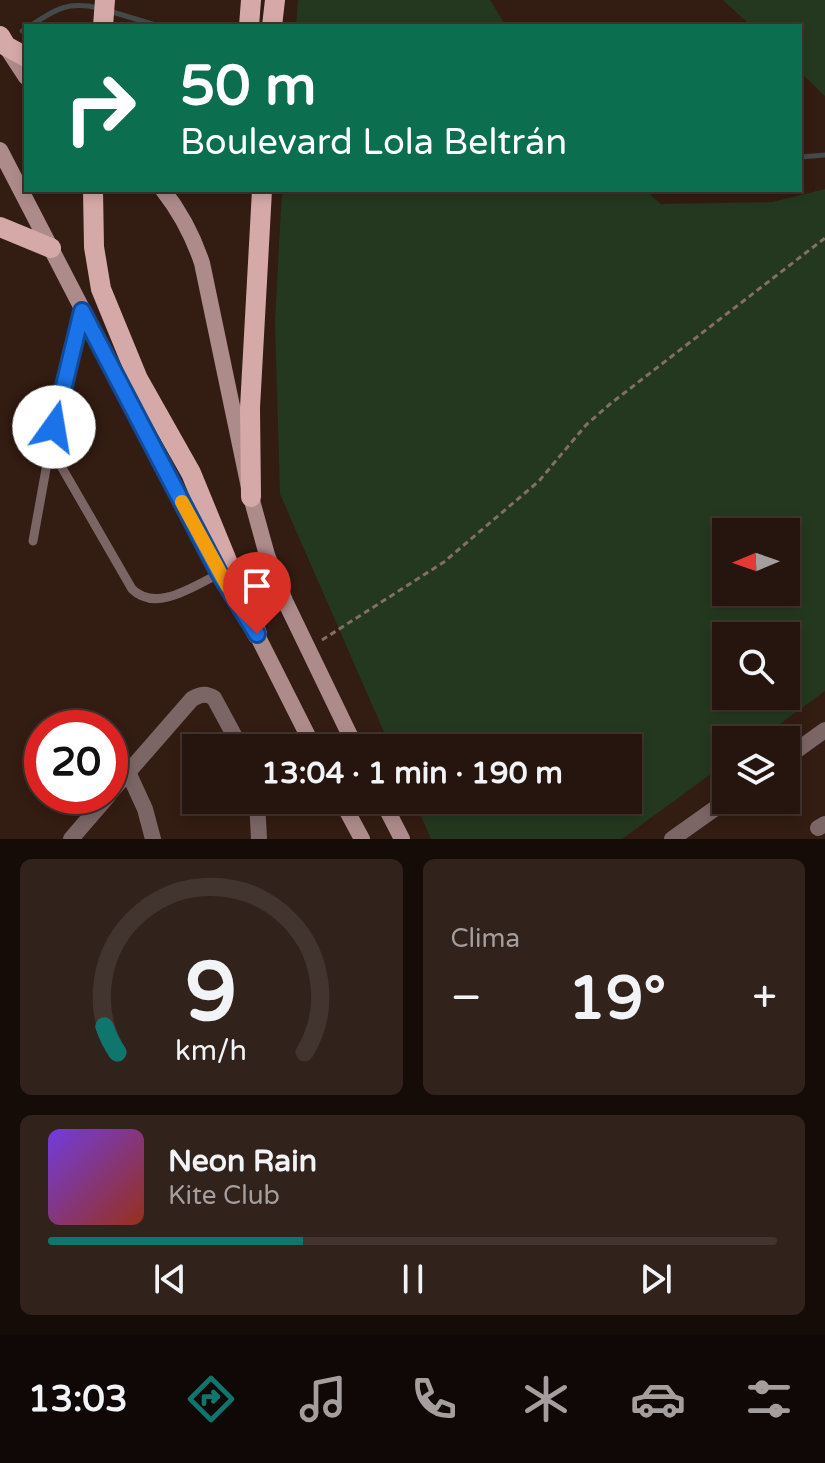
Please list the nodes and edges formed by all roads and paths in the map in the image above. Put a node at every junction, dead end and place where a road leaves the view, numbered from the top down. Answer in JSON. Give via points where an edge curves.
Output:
{"nodes":[{"id":1,"x":105,"y":0,"type":"edge"},
{"id":2,"x":251,"y":0,"type":"edge"},
{"id":3,"x":275,"y":0,"type":"edge"},
{"id":4,"x":103,"y":24,"type":"edge"},
{"id":5,"x":249,"y":24,"type":"edge"},
{"id":6,"x":272,"y":24,"type":"edge"},
{"id":7,"x":3,"y":41,"type":"edge"},
{"id":8,"x":24,"y":56,"type":"edge"},
{"id":9,"x":24,"y":74,"type":"edge"},
{"id":10,"x":0,"y":150,"type":"edge"},
{"id":11,"x":93,"y":192,"type":"edge"},
{"id":12,"x":165,"y":192,"type":"edge"},
{"id":13,"x":262,"y":192,"type":"edge"},
{"id":14,"x":0,"y":227,"type":"edge"},
{"id":15,"x":825,"y":238,"type":"edge"},
{"id":16,"x":51,"y":248,"type":"junction"},
{"id":17,"x":82,"y":311,"type":"junction"},
{"id":18,"x":50,"y":447,"type":"junction"},
{"id":19,"x":251,"y":497,"type":"junction"},
{"id":20,"x":33,"y":541,"type":"dead end"},
{"id":21,"x":225,"y":570,"type":"junction"},
{"id":22,"x":257,"y":634,"type":"joint"},
{"id":23,"x":308,"y":649,"type":"junction"},
{"id":24,"x":825,"y":730,"type":"edge"},
{"id":25,"x":233,"y":734,"type":"edge"},
{"id":26,"x":307,"y":734,"type":"edge"},
{"id":27,"x":349,"y":734,"type":"edge"},
{"id":28,"x":800,"y":748,"type":"edge"},
{"id":29,"x":128,"y":772,"type":"joint"},
{"id":30,"x":712,"y":811,"type":"edge"},
{"id":31,"x":93,"y":814,"type":"edge"},
{"id":32,"x":258,"y":814,"type":"edge"},
{"id":33,"x":349,"y":814,"type":"edge"},
{"id":34,"x":389,"y":814,"type":"edge"},
{"id":35,"x":71,"y":839,"type":"edge"},
{"id":36,"x":153,"y":839,"type":"edge"},
{"id":37,"x":259,"y":839,"type":"edge"},
{"id":38,"x":362,"y":839,"type":"edge"},
{"id":39,"x":402,"y":839,"type":"edge"},
{"id":40,"x":672,"y":839,"type":"edge"}],
"edges":[{"from":1,"to":4,"type":"main road"},
{"from":2,"to":5,"type":"main road"},
{"from":3,"to":6,"type":"main road"},
{"from":7,"to":8,"type":"main road"},
{"from":7,"to":9,"type":"main road"},
{"from":10,"to":16,"type":"main road"},
{"from":11,"to":21,"type":"main road","via":[[101,289],[138,379],[191,473]]},
{"from":12,"to":19,"type":"main road","via":[[179,209],[202,263]]},
{"from":13,"to":19,"type":"main road","via":[[250,408]]},
{"from":14,"to":16,"type":"main road"},
{"from":15,"to":23,"type":"path","via":[[610,404],[539,481],[444,562]]},
{"from":16,"to":17,"type":"main road"},
{"from":17,"to":18,"type":"lane"},
{"from":17,"to":21,"type":"main road"},
{"from":18,"to":20,"type":"lane"},
{"from":18,"to":21,"type":"lane","via":[[139,597],[165,599]]},
{"from":19,"to":23,"type":"main road","via":[[267,555]]},
{"from":21,"to":22,"type":"main road"},
{"from":22,"to":26,"type":"main road"},
{"from":23,"to":27,"type":"main road"},
{"from":24,"to":28,"type":"street"},
{"from":25,"to":29,"type":"street","via":[[214,698],[199,695]]},
{"from":29,"to":36,"type":"street"},
{"from":30,"to":40,"type":"street"},
{"from":31,"to":35,"type":"street"},
{"from":32,"to":37,"type":"street"},
{"from":33,"to":38,"type":"main road"},
{"from":34,"to":39,"type":"main road"}]}
